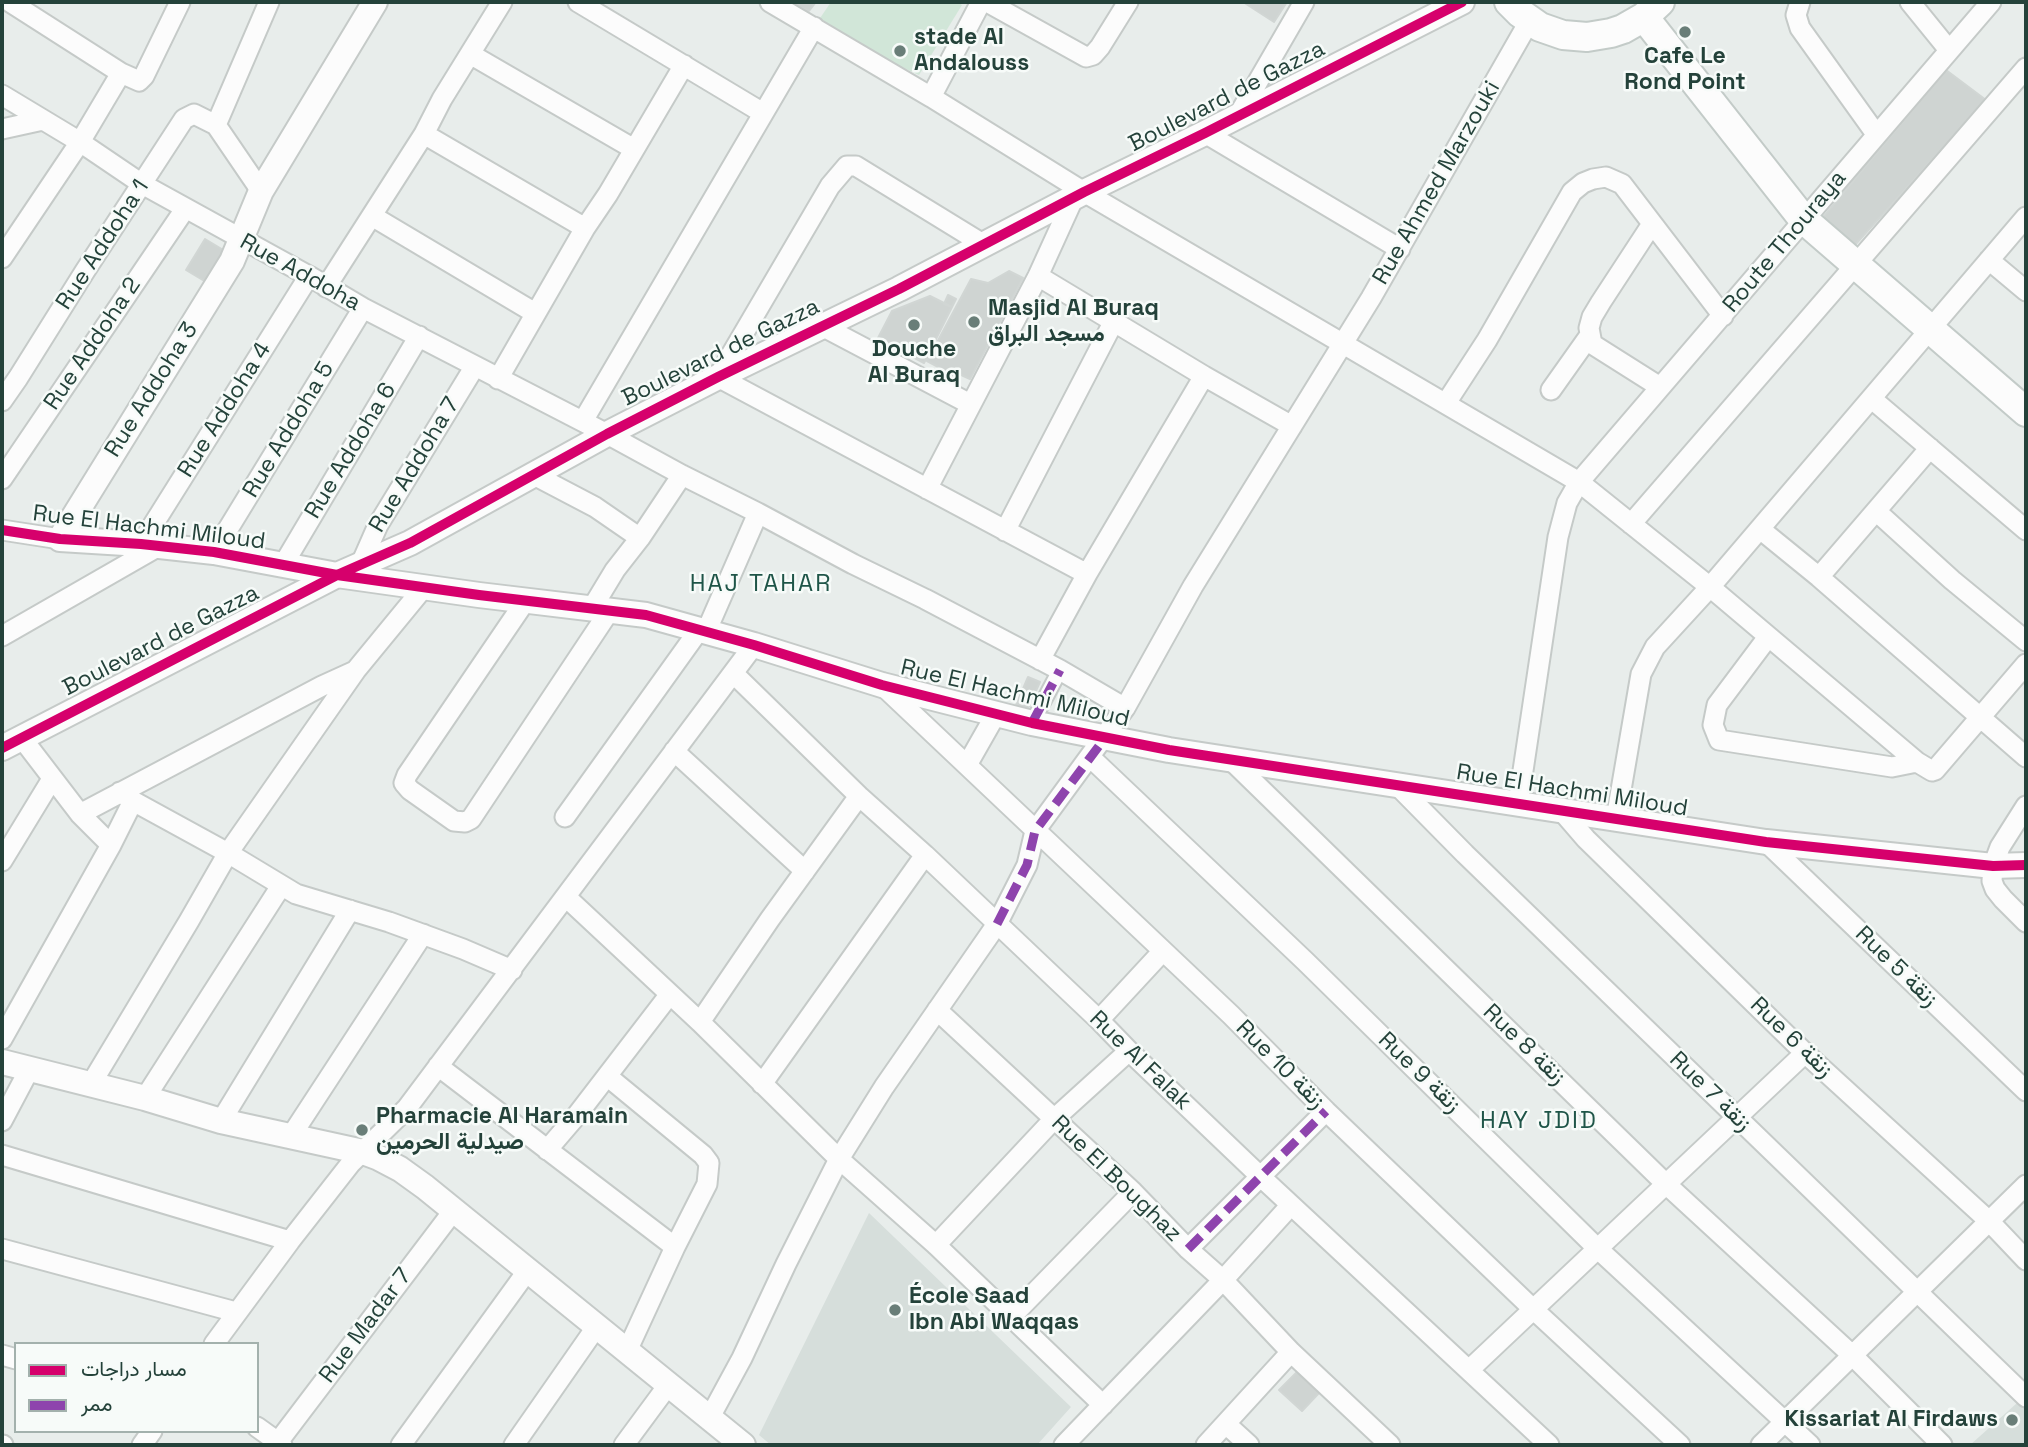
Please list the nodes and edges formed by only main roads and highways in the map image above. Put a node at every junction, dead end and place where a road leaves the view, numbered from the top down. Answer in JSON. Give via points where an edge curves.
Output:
{"nodes":[{"id":1,"x":1652,"y":9,"type":"edge"},
{"id":2,"x":1519,"y":11,"type":"edge"},
{"id":3,"x":2026,"y":412,"type":"edge"}],
"edges":[{"from":1,"to":2,"type":"main road","via":[[1623,29],[1587,37],[1551,32]]},
{"from":1,"to":3,"type":"main road","via":[[1803,219]]}]}
